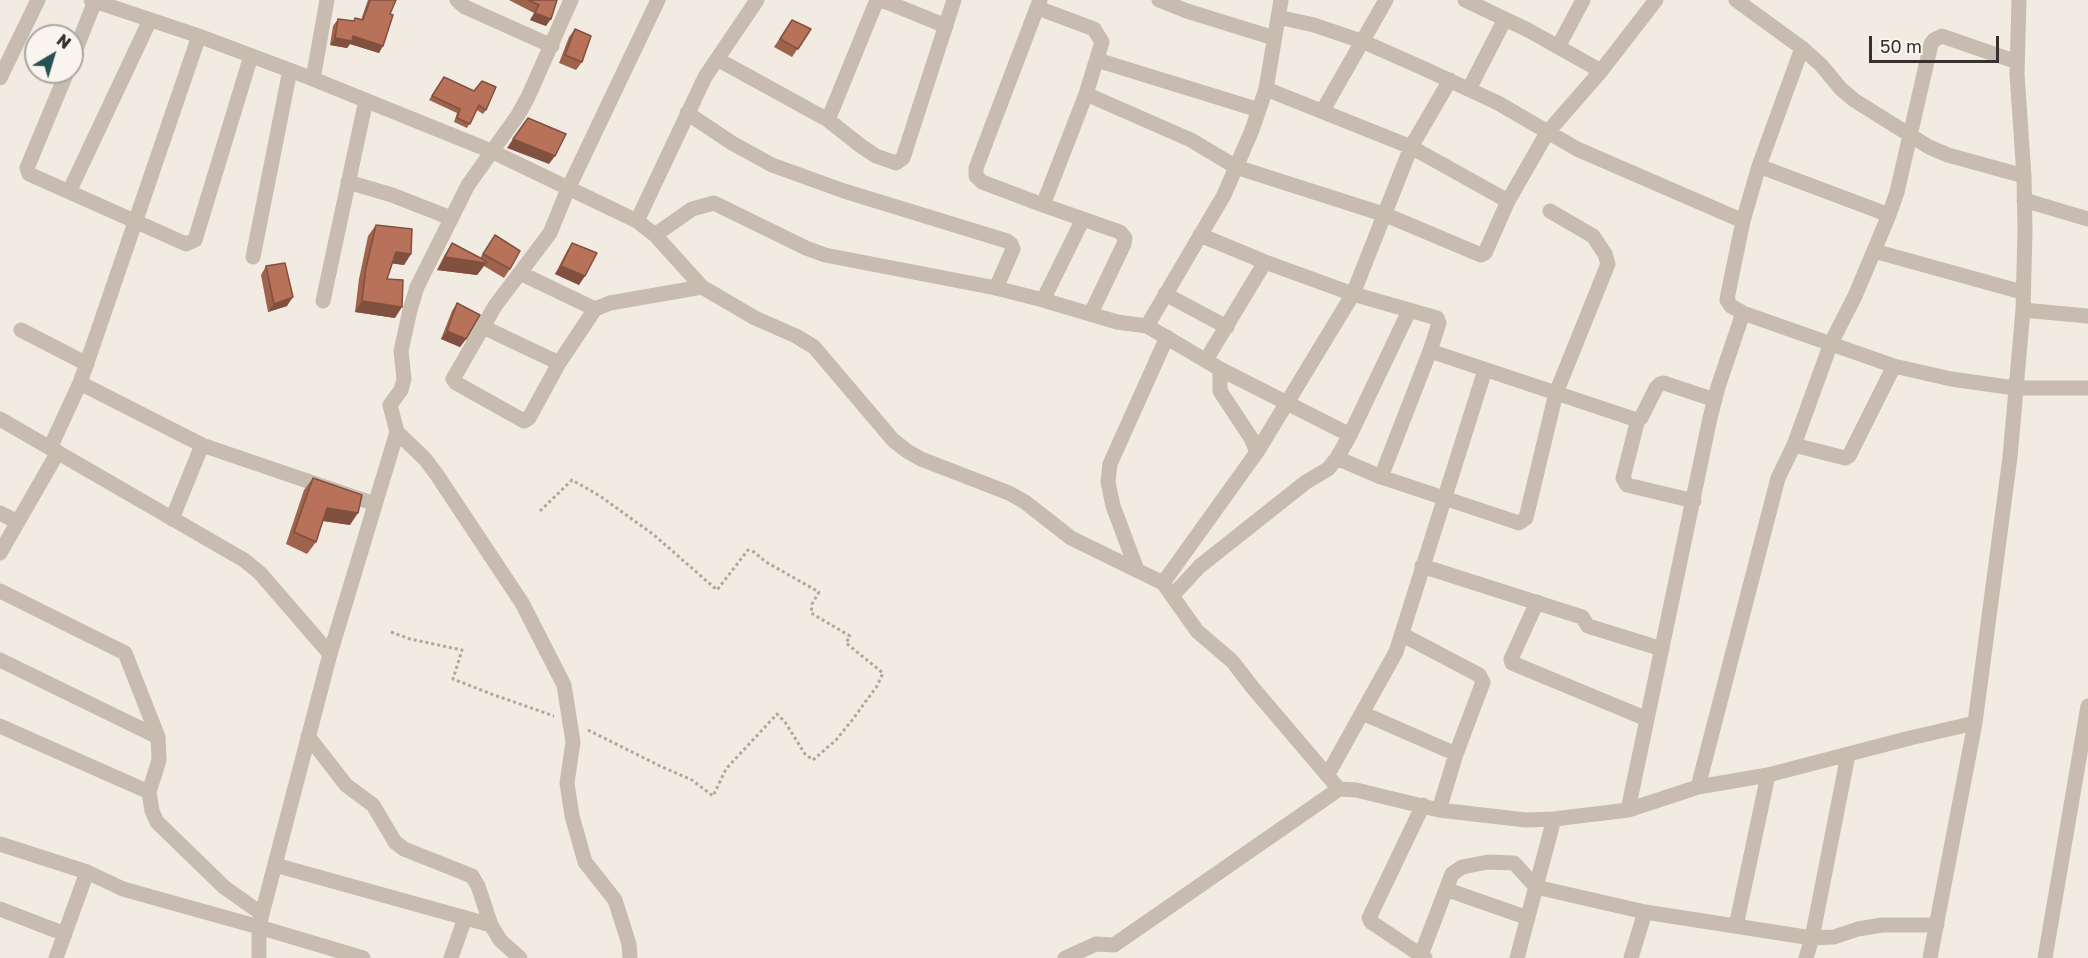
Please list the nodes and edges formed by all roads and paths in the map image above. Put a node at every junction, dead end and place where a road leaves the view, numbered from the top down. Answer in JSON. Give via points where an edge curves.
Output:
{"nodes":[{"id":1,"x":38,"y":0,"type":"edge"},
{"id":2,"x":327,"y":0,"type":"edge"},
{"id":3,"x":457,"y":0,"type":"edge"},
{"id":4,"x":571,"y":0,"type":"edge"},
{"id":5,"x":658,"y":0,"type":"edge"},
{"id":6,"x":757,"y":0,"type":"edge"},
{"id":7,"x":877,"y":0,"type":"edge"},
{"id":8,"x":882,"y":0,"type":"edge"},
{"id":9,"x":954,"y":0,"type":"edge"},
{"id":10,"x":1159,"y":0,"type":"edge"},
{"id":11,"x":1281,"y":0,"type":"edge"},
{"id":12,"x":1386,"y":0,"type":"edge"},
{"id":13,"x":1465,"y":0,"type":"edge"},
{"id":14,"x":1583,"y":0,"type":"edge"},
{"id":15,"x":1656,"y":0,"type":"edge"},
{"id":16,"x":1736,"y":0,"type":"edge"},
{"id":17,"x":2019,"y":0,"type":"edge"},
{"id":18,"x":93,"y":1,"type":"edge"},
{"id":19,"x":1039,"y":4,"type":"edge"},
{"id":20,"x":130,"y":6,"type":"edge"},
{"id":21,"x":1278,"y":17,"type":"junction"},
{"id":22,"x":1505,"y":19,"type":"junction"},
{"id":23,"x":150,"y":20,"type":"junction"},
{"id":24,"x":84,"y":26,"type":"edge"},
{"id":25,"x":946,"y":26,"type":"junction"},
{"id":26,"x":199,"y":36,"type":"junction"},
{"id":27,"x":1274,"y":38,"type":"junction"},
{"id":28,"x":1364,"y":42,"type":"junction"},
{"id":29,"x":552,"y":46,"type":"junction"},
{"id":30,"x":1558,"y":47,"type":"junction"},
{"id":31,"x":1802,"y":48,"type":"junction"},
{"id":32,"x":251,"y":56,"type":"junction"},
{"id":33,"x":717,"y":59,"type":"junction"},
{"id":34,"x":1096,"y":60,"type":"junction"},
{"id":35,"x":2017,"y":62,"type":"junction"},
{"id":36,"x":290,"y":70,"type":"junction"},
{"id":37,"x":1601,"y":71,"type":"junction"},
{"id":38,"x":0,"y":78,"type":"edge"},
{"id":39,"x":314,"y":79,"type":"junction"},
{"id":40,"x":1450,"y":80,"type":"junction"},
{"id":41,"x":62,"y":84,"type":"edge"},
{"id":42,"x":1266,"y":88,"type":"junction"},
{"id":43,"x":1470,"y":89,"type":"junction"},
{"id":44,"x":1086,"y":94,"type":"junction"},
{"id":45,"x":366,"y":100,"type":"junction"},
{"id":46,"x":1323,"y":110,"type":"junction"},
{"id":47,"x":1258,"y":111,"type":"junction"},
{"id":48,"x":687,"y":113,"type":"junction"},
{"id":49,"x":828,"y":120,"type":"junction"},
{"id":50,"x":1547,"y":133,"type":"junction"},
{"id":51,"x":1910,"y":135,"type":"junction"},
{"id":52,"x":1411,"y":147,"type":"junction"},
{"id":53,"x":491,"y":151,"type":"junction"},
{"id":54,"x":1760,"y":166,"type":"junction"},
{"id":55,"x":1236,"y":167,"type":"junction"},
{"id":56,"x":2024,"y":176,"type":"junction"},
{"id":57,"x":348,"y":182,"type":"junction"},
{"id":58,"x":568,"y":189,"type":"junction"},
{"id":59,"x":69,"y":192,"type":"junction"},
{"id":60,"x":2024,"y":200,"type":"junction"},
{"id":61,"x":1508,"y":201,"type":"junction"},
{"id":62,"x":1043,"y":205,"type":"junction"},
{"id":63,"x":1550,"y":211,"type":"dead end"},
{"id":64,"x":1386,"y":215,"type":"junction"},
{"id":65,"x":1889,"y":215,"type":"junction"},
{"id":66,"x":451,"y":218,"type":"junction"},
{"id":67,"x":1083,"y":219,"type":"junction"},
{"id":68,"x":2088,"y":219,"type":"edge"},
{"id":69,"x":137,"y":221,"type":"junction"},
{"id":70,"x":1743,"y":221,"type":"junction"},
{"id":71,"x":637,"y":222,"type":"junction"},
{"id":72,"x":655,"y":235,"type":"junction"},
{"id":73,"x":1200,"y":235,"type":"junction"},
{"id":74,"x":1874,"y":251,"type":"junction"},
{"id":75,"x":253,"y":257,"type":"dead end"},
{"id":76,"x":1265,"y":262,"type":"junction"},
{"id":77,"x":520,"y":273,"type":"junction"},
{"id":78,"x":702,"y":287,"type":"junction"},
{"id":79,"x":996,"y":288,"type":"junction"},
{"id":80,"x":2022,"y":291,"type":"junction"},
{"id":81,"x":1165,"y":294,"type":"junction"},
{"id":82,"x":1353,"y":294,"type":"junction"},
{"id":83,"x":1043,"y":300,"type":"junction"},
{"id":84,"x":323,"y":301,"type":"dead end"},
{"id":85,"x":595,"y":309,"type":"junction"},
{"id":86,"x":2023,"y":310,"type":"junction"},
{"id":87,"x":1409,"y":311,"type":"junction"},
{"id":88,"x":1090,"y":313,"type":"junction"},
{"id":89,"x":1743,"y":313,"type":"junction"},
{"id":90,"x":2088,"y":316,"type":"edge"},
{"id":91,"x":1147,"y":326,"type":"junction"},
{"id":92,"x":483,"y":327,"type":"junction"},
{"id":93,"x":1227,"y":327,"type":"junction"},
{"id":94,"x":21,"y":330,"type":"dead end"},
{"id":95,"x":1167,"y":337,"type":"junction"},
{"id":96,"x":1831,"y":343,"type":"junction"},
{"id":97,"x":1430,"y":351,"type":"junction"},
{"id":98,"x":1206,"y":360,"type":"junction"},
{"id":99,"x":559,"y":363,"type":"junction"},
{"id":100,"x":87,"y":364,"type":"junction"},
{"id":101,"x":1894,"y":366,"type":"junction"},
{"id":102,"x":1220,"y":369,"type":"junction"},
{"id":103,"x":1485,"y":370,"type":"junction"},
{"id":104,"x":80,"y":383,"type":"junction"},
{"id":105,"x":2015,"y":388,"type":"junction"},
{"id":106,"x":2088,"y":388,"type":"edge"},
{"id":107,"x":1556,"y":393,"type":"junction"},
{"id":108,"x":1714,"y":400,"type":"junction"},
{"id":109,"x":1286,"y":404,"type":"junction"},
{"id":110,"x":0,"y":419,"type":"edge"},
{"id":111,"x":1638,"y":419,"type":"junction"},
{"id":112,"x":397,"y":432,"type":"junction"},
{"id":113,"x":1350,"y":435,"type":"junction"},
{"id":114,"x":202,"y":445,"type":"junction"},
{"id":115,"x":1794,"y":445,"type":"junction"},
{"id":116,"x":54,"y":450,"type":"junction"},
{"id":117,"x":1257,"y":452,"type":"junction"},
{"id":118,"x":1337,"y":458,"type":"junction"},
{"id":119,"x":1381,"y":477,"type":"junction"},
{"id":120,"x":1444,"y":498,"type":"junction"},
{"id":121,"x":1694,"y":501,"type":"junction"},
{"id":122,"x":375,"y":504,"type":"junction"},
{"id":123,"x":540,"y":511,"type":"dead end"},
{"id":124,"x":0,"y":513,"type":"edge"},
{"id":125,"x":172,"y":519,"type":"junction"},
{"id":126,"x":18,"y":522,"type":"junction"},
{"id":127,"x":0,"y":553,"type":"edge"},
{"id":128,"x":1422,"y":566,"type":"junction"},
{"id":129,"x":1137,"y":570,"type":"junction"},
{"id":130,"x":1168,"y":590,"type":"junction"},
{"id":131,"x":0,"y":591,"type":"edge"},
{"id":132,"x":1538,"y":602,"type":"junction"},
{"id":133,"x":391,"y":632,"type":"dead end"},
{"id":134,"x":1403,"y":635,"type":"junction"},
{"id":135,"x":1662,"y":649,"type":"junction"},
{"id":136,"x":330,"y":654,"type":"junction"},
{"id":137,"x":0,"y":660,"type":"edge"},
{"id":138,"x":2088,"y":706,"type":"edge"},
{"id":139,"x":1362,"y":713,"type":"junction"},
{"id":140,"x":559,"y":718,"type":"dead end"},
{"id":141,"x":1647,"y":719,"type":"junction"},
{"id":142,"x":1975,"y":723,"type":"junction"},
{"id":143,"x":0,"y":726,"type":"edge"},
{"id":144,"x":586,"y":729,"type":"dead end"},
{"id":145,"x":308,"y":736,"type":"junction"},
{"id":146,"x":158,"y":737,"type":"junction"},
{"id":147,"x":1456,"y":754,"type":"junction"},
{"id":148,"x":1848,"y":755,"type":"junction"},
{"id":149,"x":1328,"y":774,"type":"junction"},
{"id":150,"x":1768,"y":775,"type":"junction"},
{"id":151,"x":1698,"y":787,"type":"junction"},
{"id":152,"x":1339,"y":789,"type":"junction"},
{"id":153,"x":149,"y":792,"type":"junction"},
{"id":154,"x":1423,"y":805,"type":"junction"},
{"id":155,"x":1439,"y":810,"type":"junction"},
{"id":156,"x":1628,"y":810,"type":"junction"},
{"id":157,"x":1554,"y":819,"type":"junction"},
{"id":158,"x":0,"y":844,"type":"edge"},
{"id":159,"x":274,"y":865,"type":"junction"},
{"id":160,"x":87,"y":872,"type":"junction"},
{"id":161,"x":1536,"y":887,"type":"junction"},
{"id":162,"x":1448,"y":890,"type":"junction"},
{"id":163,"x":0,"y":909,"type":"edge"},
{"id":164,"x":1645,"y":912,"type":"junction"},
{"id":165,"x":465,"y":918,"type":"junction"},
{"id":166,"x":1528,"y":918,"type":"junction"},
{"id":167,"x":261,"y":920,"type":"junction"},
{"id":168,"x":491,"y":925,"type":"junction"},
{"id":169,"x":1937,"y":925,"type":"junction"},
{"id":170,"x":1736,"y":926,"type":"junction"},
{"id":171,"x":65,"y":934,"type":"junction"},
{"id":172,"x":1812,"y":938,"type":"junction"},
{"id":173,"x":1074,"y":956,"type":"edge"},
{"id":174,"x":1423,"y":956,"type":"edge"},
{"id":175,"x":56,"y":958,"type":"edge"},
{"id":176,"x":259,"y":958,"type":"edge"},
{"id":177,"x":363,"y":958,"type":"edge"},
{"id":178,"x":451,"y":958,"type":"edge"},
{"id":179,"x":520,"y":958,"type":"edge"},
{"id":180,"x":630,"y":958,"type":"edge"},
{"id":181,"x":1517,"y":958,"type":"edge"},
{"id":182,"x":1631,"y":958,"type":"edge"},
{"id":183,"x":1806,"y":958,"type":"edge"},
{"id":184,"x":1930,"y":958,"type":"edge"},
{"id":185,"x":2045,"y":958,"type":"edge"}],
"edges":[{"from":1,"to":38,"type":"street"},
{"from":2,"to":39,"type":"street"},
{"from":3,"to":29,"type":"street"},
{"from":4,"to":29,"type":"street"},
{"from":5,"to":58,"type":"street"},
{"from":6,"to":33,"type":"street"},
{"from":7,"to":49,"type":"street"},
{"from":8,"to":25,"type":"street"},
{"from":9,"to":25,"type":"street"},
{"from":10,"to":27,"type":"street"},
{"from":11,"to":21,"type":"street"},
{"from":12,"to":28,"type":"street"},
{"from":13,"to":22,"type":"street"},
{"from":14,"to":30,"type":"street"},
{"from":15,"to":37,"type":"street"},
{"from":16,"to":31,"type":"street"},
{"from":17,"to":35,"type":"street"},
{"from":18,"to":20,"type":"street"},
{"from":18,"to":24,"type":"street"},
{"from":19,"to":34,"type":"street","via":[[1094,30],[1102,42]]},
{"from":19,"to":62,"type":"street","via":[[976,176],[982,182]]},
{"from":20,"to":23,"type":"street"},
{"from":21,"to":27,"type":"street"},
{"from":21,"to":28,"type":"street"},
{"from":22,"to":30,"type":"street"},
{"from":22,"to":43,"type":"street"},
{"from":23,"to":26,"type":"street"},
{"from":23,"to":59,"type":"street"},
{"from":25,"to":49,"type":"street","via":[[901,161],[876,156]]},
{"from":26,"to":32,"type":"street"},
{"from":26,"to":69,"type":"street"},
{"from":27,"to":42,"type":"street"},
{"from":28,"to":40,"type":"street"},
{"from":28,"to":46,"type":"street"},
{"from":29,"to":53,"type":"street","via":[[518,115]]},
{"from":30,"to":37,"type":"street"},
{"from":31,"to":51,"type":"street","via":[[1854,100]]},
{"from":31,"to":54,"type":"street"},
{"from":32,"to":36,"type":"street"},
{"from":32,"to":69,"type":"street","via":[[195,240],[186,244]]},
{"from":33,"to":48,"type":"street"},
{"from":33,"to":49,"type":"street"},
{"from":34,"to":44,"type":"street"},
{"from":34,"to":47,"type":"street"},
{"from":35,"to":51,"type":"street","via":[[1942,36],[1934,40]]},
{"from":35,"to":56,"type":"street"},
{"from":36,"to":39,"type":"street"},
{"from":36,"to":75,"type":"street"},
{"from":37,"to":50,"type":"street"},
{"from":39,"to":45,"type":"street"},
{"from":40,"to":43,"type":"street"},
{"from":40,"to":52,"type":"street"},
{"from":41,"to":59,"type":"street","via":[[27,168],[29,174]]},
{"from":42,"to":46,"type":"street"},
{"from":42,"to":47,"type":"street"},
{"from":43,"to":50,"type":"street"},
{"from":44,"to":55,"type":"street","via":[[1191,140]]},
{"from":44,"to":62,"type":"street"},
{"from":45,"to":53,"type":"street"},
{"from":45,"to":57,"type":"street"},
{"from":46,"to":52,"type":"street"},
{"from":47,"to":55,"type":"street"},
{"from":48,"to":71,"type":"street"},
{"from":48,"to":79,"type":"street","via":[[772,165],[1007,241],[1013,249]]},
{"from":50,"to":61,"type":"street"},
{"from":50,"to":70,"type":"street"},
{"from":51,"to":56,"type":"street","via":[[1948,155]]},
{"from":51,"to":65,"type":"street"},
{"from":52,"to":61,"type":"street"},
{"from":52,"to":64,"type":"street"},
{"from":53,"to":58,"type":"street"},
{"from":53,"to":66,"type":"street"},
{"from":54,"to":65,"type":"street"},
{"from":54,"to":70,"type":"street"},
{"from":55,"to":64,"type":"street"},
{"from":55,"to":73,"type":"street"},
{"from":56,"to":60,"type":"street"},
{"from":57,"to":66,"type":"street"},
{"from":57,"to":84,"type":"street"},
{"from":58,"to":71,"type":"street"},
{"from":58,"to":77,"type":"street","via":[[550,233]]},
{"from":59,"to":69,"type":"street"},
{"from":60,"to":68,"type":"street"},
{"from":60,"to":80,"type":"street"},
{"from":61,"to":64,"type":"street","via":[[1481,255]]},
{"from":62,"to":67,"type":"street"},
{"from":63,"to":107,"type":"street","via":[[1593,236],[1608,264]]},
{"from":64,"to":82,"type":"street"},
{"from":65,"to":74,"type":"street"},
{"from":66,"to":112,"type":"street","via":[[410,310],[401,351],[404,379],[401,390],[390,402]]},
{"from":67,"to":83,"type":"street"},
{"from":67,"to":88,"type":"street","via":[[1120,232],[1125,238]]},
{"from":69,"to":100,"type":"street"},
{"from":70,"to":89,"type":"street","via":[[1727,300]]},
{"from":71,"to":72,"type":"street"},
{"from":72,"to":78,"type":"street"},
{"from":72,"to":79,"type":"street","via":[[692,209],[714,203],[825,255]]},
{"from":73,"to":76,"type":"street"},
{"from":73,"to":81,"type":"street"},
{"from":74,"to":80,"type":"street"},
{"from":74,"to":96,"type":"street"},
{"from":76,"to":82,"type":"street"},
{"from":76,"to":93,"type":"street"},
{"from":77,"to":85,"type":"street"},
{"from":77,"to":92,"type":"street"},
{"from":78,"to":85,"type":"street"},
{"from":78,"to":129,"type":"street","via":[[814,347],[893,440],[907,451],[1009,493],[1071,538]]},
{"from":79,"to":83,"type":"street"},
{"from":80,"to":86,"type":"street"},
{"from":81,"to":91,"type":"street"},
{"from":81,"to":93,"type":"street"},
{"from":82,"to":87,"type":"street"},
{"from":82,"to":109,"type":"street"},
{"from":83,"to":88,"type":"street"},
{"from":85,"to":99,"type":"street"},
{"from":86,"to":90,"type":"street"},
{"from":86,"to":105,"type":"street"},
{"from":87,"to":97,"type":"street","via":[[1439,321]]},
{"from":87,"to":113,"type":"street"},
{"from":88,"to":91,"type":"street"},
{"from":89,"to":96,"type":"street"},
{"from":89,"to":108,"type":"street"},
{"from":91,"to":95,"type":"street"},
{"from":92,"to":99,"type":"street"},
{"from":92,"to":99,"type":"street","via":[[453,379],[520,421],[529,418]]},
{"from":93,"to":98,"type":"street"},
{"from":94,"to":100,"type":"street"},
{"from":95,"to":98,"type":"street"},
{"from":95,"to":129,"type":"street","via":[[1110,464],[1108,482],[1113,506]]},
{"from":96,"to":101,"type":"street"},
{"from":96,"to":115,"type":"street"},
{"from":97,"to":103,"type":"street"},
{"from":97,"to":119,"type":"street"},
{"from":98,"to":102,"type":"street"},
{"from":100,"to":104,"type":"street"},
{"from":101,"to":105,"type":"street"},
{"from":101,"to":115,"type":"street","via":[[1847,457]]},
{"from":102,"to":109,"type":"street"},
{"from":102,"to":117,"type":"street","via":[[1220,391]]},
{"from":103,"to":107,"type":"street"},
{"from":103,"to":120,"type":"street"},
{"from":104,"to":114,"type":"street"},
{"from":104,"to":116,"type":"street"},
{"from":105,"to":106,"type":"street"},
{"from":105,"to":142,"type":"street","via":[[2010,457]]},
{"from":107,"to":111,"type":"street"},
{"from":107,"to":120,"type":"street","via":[[1526,518],[1519,523]]},
{"from":108,"to":111,"type":"street","via":[[1664,383],[1656,388]]},
{"from":108,"to":121,"type":"street"},
{"from":109,"to":113,"type":"street"},
{"from":109,"to":117,"type":"street"},
{"from":110,"to":116,"type":"street"},
{"from":111,"to":121,"type":"street","via":[[1623,482]]},
{"from":112,"to":122,"type":"street"},
{"from":112,"to":180,"type":"street","via":[[437,474],[522,603],[564,685],[573,742],[567,783],[572,816],[585,862],[615,900]]},
{"from":113,"to":118,"type":"street"},
{"from":114,"to":122,"type":"street"},
{"from":114,"to":125,"type":"street"},
{"from":115,"to":151,"type":"street","via":[[1778,477],[1768,511]]},
{"from":116,"to":125,"type":"street"},
{"from":116,"to":126,"type":"street"},
{"from":117,"to":130,"type":"street"},
{"from":118,"to":119,"type":"street"},
{"from":118,"to":130,"type":"street","via":[[1328,469]]},
{"from":119,"to":120,"type":"street"},
{"from":120,"to":128,"type":"street"},
{"from":121,"to":135,"type":"street"},
{"from":122,"to":136,"type":"street"},
{"from":123,"to":144,"type":"path","via":[[572,480],[654,535],[717,590],[748,550],[754,552],[819,591],[811,613],[850,636],[846,643],[883,673],[836,740],[813,759],[805,754],[777,714],[726,769],[713,796],[692,780]]},
{"from":124,"to":126,"type":"street"},
{"from":125,"to":136,"type":"street","via":[[260,573]]},
{"from":126,"to":127,"type":"street"},
{"from":128,"to":132,"type":"street"},
{"from":128,"to":134,"type":"street"},
{"from":129,"to":130,"type":"street"},
{"from":130,"to":149,"type":"street","via":[[1197,631],[1232,661]]},
{"from":131,"to":146,"type":"street","via":[[125,653]]},
{"from":132,"to":135,"type":"street","via":[[1582,617],[1588,626]]},
{"from":132,"to":141,"type":"street","via":[[1512,663]]},
{"from":133,"to":140,"type":"path","via":[[462,650],[453,678]]},
{"from":134,"to":139,"type":"street"},
{"from":134,"to":147,"type":"street","via":[[1482,679]]},
{"from":135,"to":141,"type":"street"},
{"from":136,"to":145,"type":"street"},
{"from":137,"to":146,"type":"street"},
{"from":138,"to":185,"type":"street"},
{"from":139,"to":147,"type":"street"},
{"from":139,"to":149,"type":"street"},
{"from":141,"to":156,"type":"street"},
{"from":142,"to":148,"type":"street"},
{"from":142,"to":169,"type":"street"},
{"from":143,"to":153,"type":"street"},
{"from":145,"to":159,"type":"street"},
{"from":145,"to":168,"type":"street","via":[[346,784],[373,805],[395,842],[472,876]]},
{"from":146,"to":153,"type":"street","via":[[159,760]]},
{"from":147,"to":155,"type":"street"},
{"from":148,"to":150,"type":"street"},
{"from":148,"to":172,"type":"street"},
{"from":149,"to":152,"type":"street"},
{"from":150,"to":151,"type":"street"},
{"from":150,"to":170,"type":"street"},
{"from":151,"to":156,"type":"street"},
{"from":152,"to":154,"type":"street"},
{"from":152,"to":173,"type":"street","via":[[1114,945],[1096,944]]},
{"from":153,"to":167,"type":"street","via":[[157,822]]},
{"from":154,"to":155,"type":"street"},
{"from":154,"to":174,"type":"street","via":[[1369,918]]},
{"from":155,"to":157,"type":"street","via":[[1526,820]]},
{"from":156,"to":157,"type":"street"},
{"from":157,"to":161,"type":"street"},
{"from":158,"to":160,"type":"street"},
{"from":159,"to":165,"type":"street"},
{"from":159,"to":167,"type":"street"},
{"from":160,"to":167,"type":"street","via":[[123,889]]},
{"from":160,"to":171,"type":"street"},
{"from":161,"to":162,"type":"street","via":[[1514,863],[1488,861],[1462,867],[1452,874]]},
{"from":161,"to":164,"type":"street"},
{"from":161,"to":166,"type":"street"},
{"from":162,"to":166,"type":"street"},
{"from":162,"to":174,"type":"street"},
{"from":163,"to":171,"type":"street"},
{"from":164,"to":170,"type":"street"},
{"from":164,"to":182,"type":"street"},
{"from":165,"to":168,"type":"street"},
{"from":165,"to":178,"type":"street"},
{"from":166,"to":181,"type":"street"},
{"from":167,"to":176,"type":"street"},
{"from":167,"to":177,"type":"street"},
{"from":168,"to":179,"type":"street","via":[[500,940]]},
{"from":169,"to":172,"type":"street","via":[[1882,925],[1834,937]]},
{"from":169,"to":184,"type":"street"},
{"from":170,"to":172,"type":"street"},
{"from":171,"to":175,"type":"street"},
{"from":172,"to":183,"type":"street"}]}
